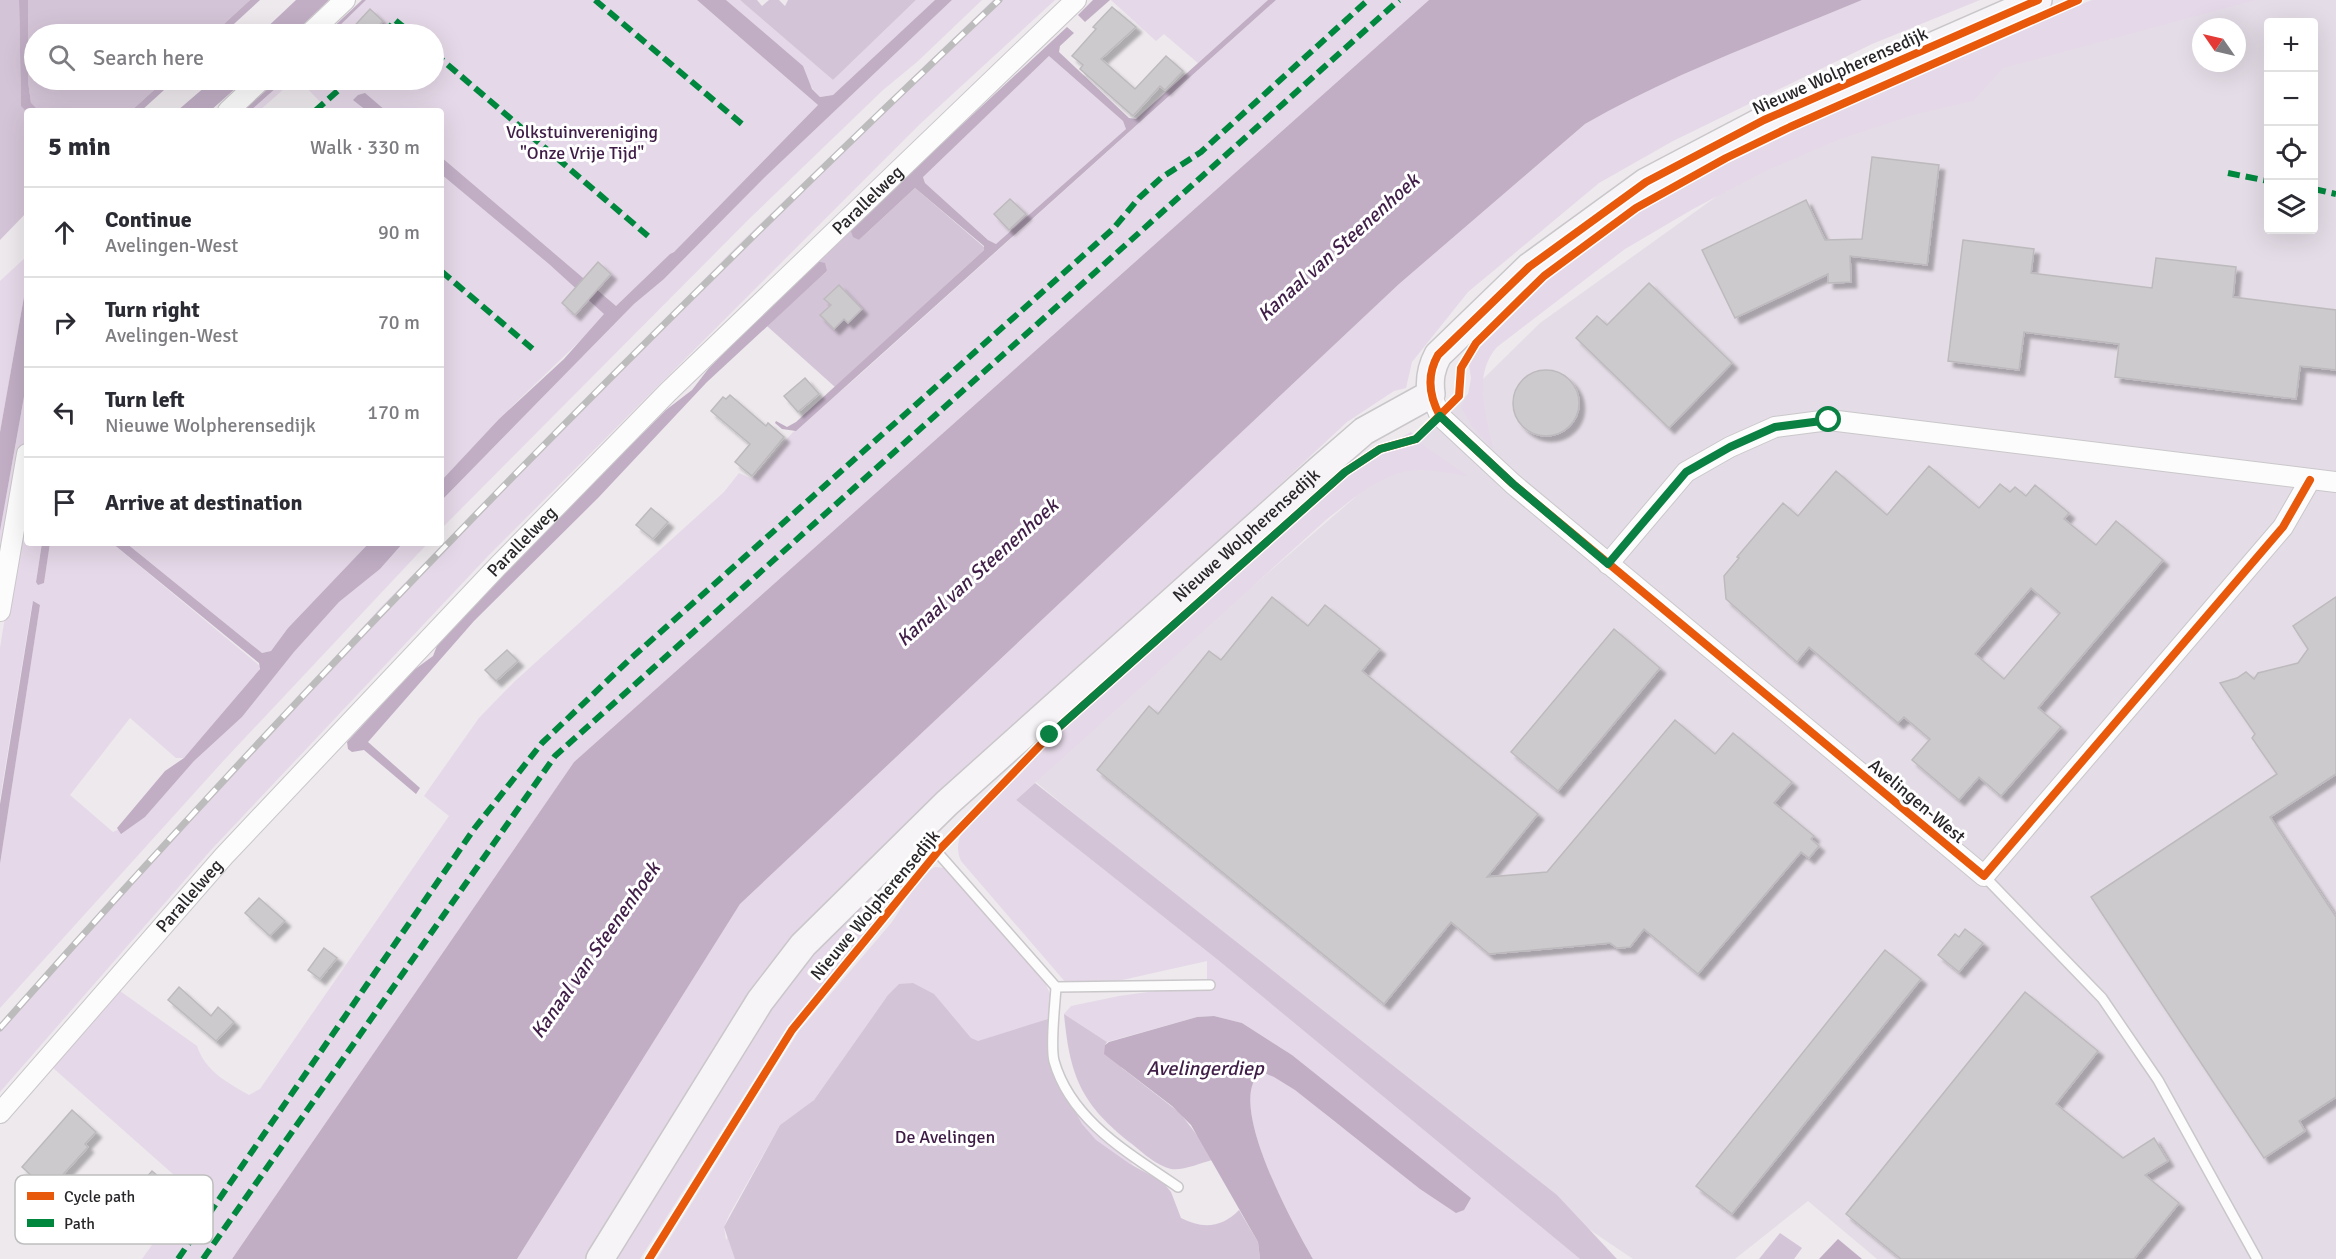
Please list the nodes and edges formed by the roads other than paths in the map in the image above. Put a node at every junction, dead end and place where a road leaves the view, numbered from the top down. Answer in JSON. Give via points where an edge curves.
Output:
{"nodes":[{"id":1,"x":345,"y":0,"type":"edge"},
{"id":2,"x":1076,"y":0,"type":"edge"},
{"id":3,"x":2038,"y":0,"type":"edge"},
{"id":4,"x":320,"y":24,"type":"edge"},
{"id":5,"x":250,"y":90,"type":"edge"},
{"id":6,"x":231,"y":108,"type":"edge"},
{"id":7,"x":1436,"y":405,"type":"junction"},
{"id":8,"x":24,"y":471,"type":"edge"},
{"id":9,"x":2310,"y":480,"type":"junction"},
{"id":10,"x":2336,"y":482,"type":"edge"},
{"id":11,"x":1608,"y":564,"type":"junction"},
{"id":12,"x":0,"y":611,"type":"edge"},
{"id":13,"x":917,"y":831,"type":"junction"},
{"id":14,"x":1984,"y":876,"type":"junction"},
{"id":15,"x":1210,"y":985,"type":"dead end"},
{"id":16,"x":1056,"y":987,"type":"junction"},
{"id":17,"x":0,"y":1113,"type":"edge"},
{"id":18,"x":1178,"y":1187,"type":"dead end"},
{"id":19,"x":600,"y":1259,"type":"edge"},
{"id":20,"x":2257,"y":1259,"type":"edge"}],
"edges":[{"from":1,"to":4,"type":"street"},
{"from":2,"to":17,"type":"street","name":"Parallelweg","via":[[668,392],[497,567],[232,848]]},
{"from":3,"to":7,"type":"street","name":"Nieuwe Wolpherensedijk","via":[[1764,120],[1646,182],[1529,267],[1452,339],[1432,364]]},
{"from":5,"to":6,"type":"street"},
{"from":7,"to":11,"type":"street","name":"Avelingen-West","via":[[1513,484]]},
{"from":7,"to":13,"type":"street","name":"Nieuwe Wolpherensedijk","via":[[1364,431]]},
{"from":8,"to":12,"type":"street"},
{"from":9,"to":10,"type":"street"},
{"from":9,"to":11,"type":"street","via":[[1829,420],[1775,427],[1686,472]]},
{"from":9,"to":14,"type":"street","via":[[2283,527]]},
{"from":11,"to":14,"type":"street","name":"Avelingen-West"},
{"from":13,"to":16,"type":"lane","via":[[939,850]]},
{"from":13,"to":19,"type":"street","name":"Nieuwe Wolpherensedijk","via":[[803,945],[760,1001]]},
{"from":14,"to":20,"type":"lane","via":[[2102,998],[2158,1080]]},
{"from":15,"to":16,"type":"lane"},
{"from":16,"to":18,"type":"lane","via":[[1054,1059],[1074,1106],[1121,1148]]}]}
